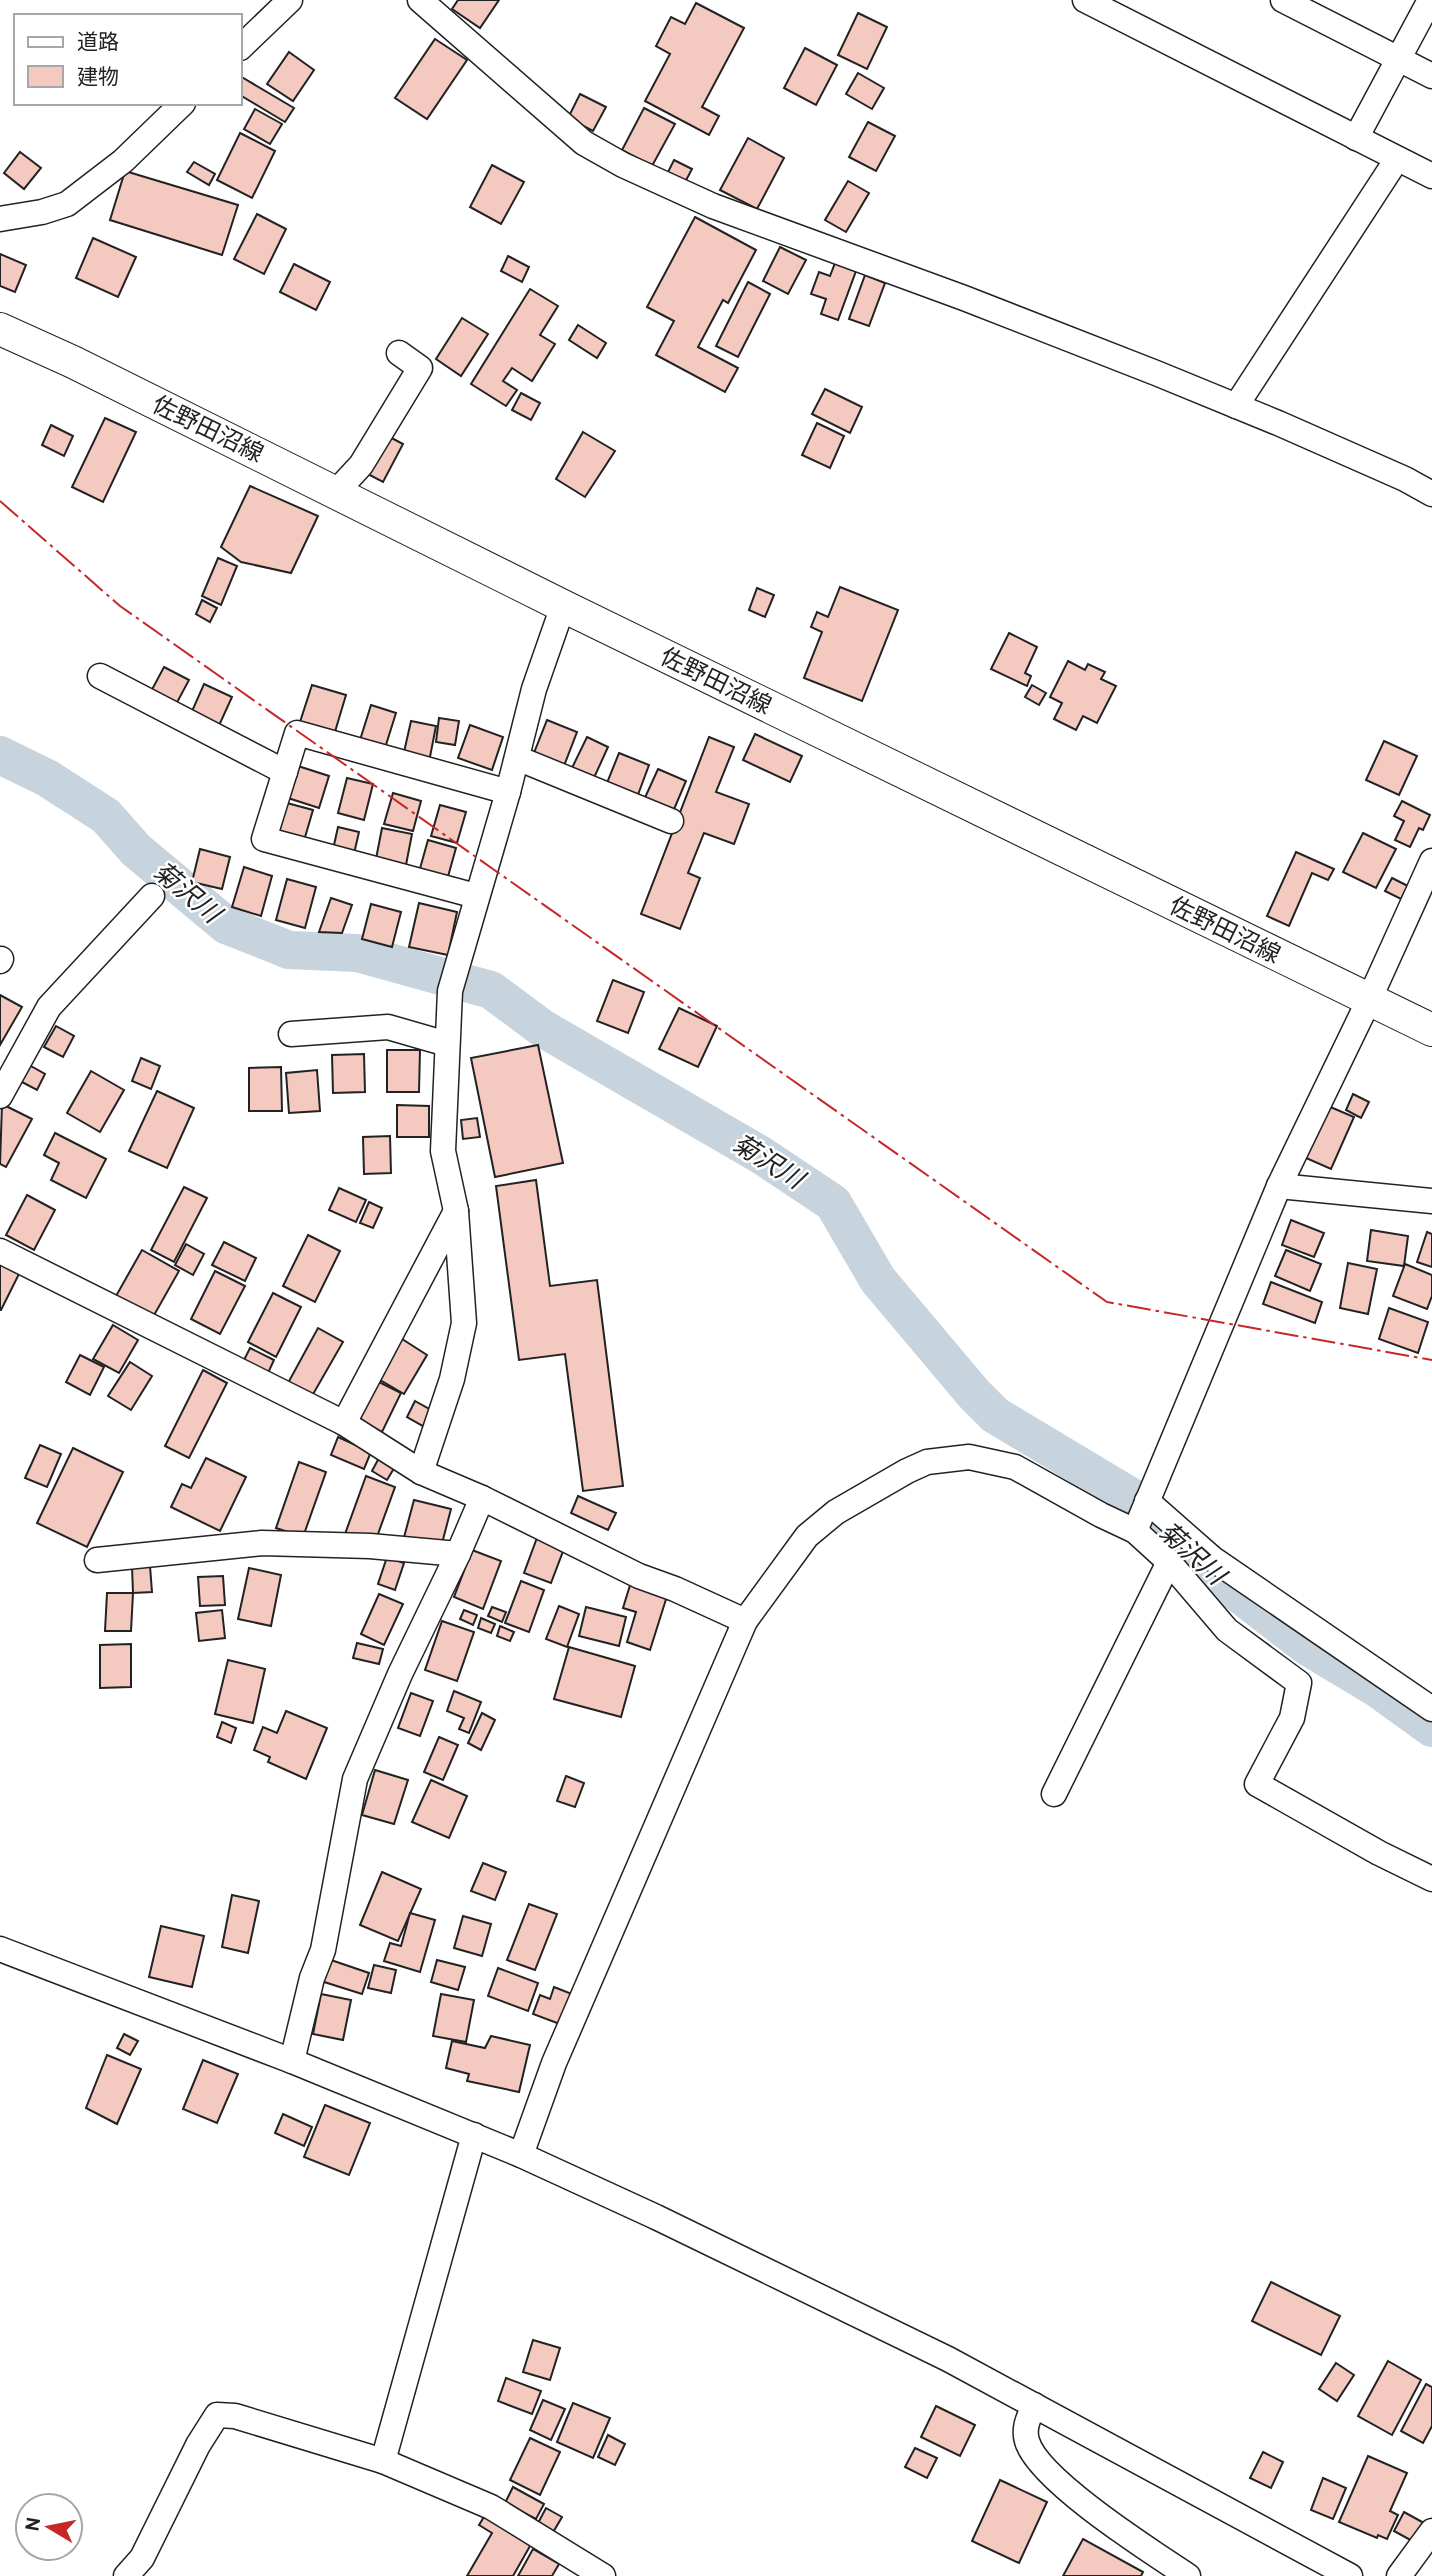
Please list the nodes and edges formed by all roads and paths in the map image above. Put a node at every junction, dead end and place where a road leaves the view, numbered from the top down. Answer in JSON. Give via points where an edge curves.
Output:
{"nodes":[{"id":1,"x":290,"y":0,"type":"edge"},
{"id":2,"x":421,"y":0,"type":"edge"},
{"id":3,"x":1084,"y":0,"type":"edge"},
{"id":4,"x":1283,"y":0,"type":"edge"},
{"id":5,"x":1430,"y":0,"type":"edge"},
{"id":6,"x":242,"y":46,"type":"edge"},
{"id":7,"x":1399,"y":59,"type":"junction"},
{"id":8,"x":1432,"y":76,"type":"edge"},
{"id":9,"x":181,"y":105,"type":"edge"},
{"id":10,"x":1356,"y":138,"type":"junction"},
{"id":11,"x":1398,"y":159,"type":"junction"},
{"id":12,"x":1432,"y":176,"type":"edge"},
{"id":13,"x":0,"y":219,"type":"edge"},
{"id":14,"x":0,"y":329,"type":"edge"},
{"id":15,"x":399,"y":353,"type":"dead end"},
{"id":16,"x":1236,"y":406,"type":"junction"},
{"id":17,"x":336,"y":492,"type":"junction"},
{"id":18,"x":1432,"y":494,"type":"edge"},
{"id":19,"x":563,"y":606,"type":"junction"},
{"id":20,"x":100,"y":676,"type":"dead end"},
{"id":21,"x":517,"y":758,"type":"junction"},
{"id":22,"x":285,"y":772,"type":"junction"},
{"id":23,"x":508,"y":792,"type":"junction"},
{"id":24,"x":671,"y":821,"type":"dead end"},
{"id":25,"x":1432,"y":861,"type":"edge"},
{"id":26,"x":152,"y":896,"type":"dead end"},
{"id":27,"x":476,"y":896,"type":"junction"},
{"id":28,"x":1368,"y":1000,"type":"junction"},
{"id":29,"x":1432,"y":1030,"type":"edge"},
{"id":30,"x":291,"y":1034,"type":"dead end"},
{"id":31,"x":447,"y":1044,"type":"junction"},
{"id":32,"x":0,"y":1096,"type":"edge"},
{"id":33,"x":1279,"y":1186,"type":"junction"},
{"id":34,"x":1432,"y":1200,"type":"edge"},
{"id":35,"x":456,"y":1211,"type":"junction"},
{"id":36,"x":0,"y":1251,"type":"edge"},
{"id":37,"x":344,"y":1423,"type":"junction"},
{"id":38,"x":421,"y":1472,"type":"junction"},
{"id":39,"x":481,"y":1498,"type":"junction"},
{"id":40,"x":1147,"y":1500,"type":"junction"},
{"id":41,"x":1135,"y":1531,"type":"junction"},
{"id":42,"x":458,"y":1554,"type":"junction"},
{"id":43,"x":97,"y":1560,"type":"dead end"},
{"id":44,"x":1169,"y":1563,"type":"junction"},
{"id":45,"x":745,"y":1621,"type":"junction"},
{"id":46,"x":1432,"y":1709,"type":"edge"},
{"id":47,"x":1054,"y":1794,"type":"dead end"},
{"id":48,"x":1432,"y":1879,"type":"edge"},
{"id":49,"x":0,"y":1949,"type":"edge"},
{"id":50,"x":292,"y":2061,"type":"junction"},
{"id":51,"x":474,"y":2136,"type":"junction"},
{"id":52,"x":521,"y":2155,"type":"junction"},
{"id":53,"x":1034,"y":2405,"type":"junction"},
{"id":54,"x":383,"y":2460,"type":"junction"},
{"id":55,"x":1432,"y":2531,"type":"edge"},
{"id":56,"x":1177,"y":2573,"type":"edge"},
{"id":57,"x":126,"y":2576,"type":"edge"},
{"id":58,"x":603,"y":2576,"type":"edge"},
{"id":59,"x":1350,"y":2576,"type":"edge"},
{"id":60,"x":1399,"y":2576,"type":"edge"}],
"edges":[{"from":1,"to":6,"type":"street"},
{"from":2,"to":16,"type":"street","via":[[584,143],[623,165],[713,206],[964,298]]},
{"from":3,"to":10,"type":"street"},
{"from":4,"to":7,"type":"street"},
{"from":5,"to":7,"type":"street"},
{"from":7,"to":8,"type":"street"},
{"from":7,"to":10,"type":"street"},
{"from":9,"to":13,"type":"street","via":[[123,161],[67,204]]},
{"from":10,"to":11,"type":"street"},
{"from":11,"to":12,"type":"street"},
{"from":11,"to":16,"type":"street"},
{"from":14,"to":17,"type":"main road","name":"佐野田沼線"},
{"from":15,"to":17,"type":"street","via":[[420,368],[361,465]]},
{"from":16,"to":18,"type":"street"},
{"from":17,"to":19,"type":"main road","name":"佐野田沼線"},
{"from":19,"to":21,"type":"street","via":[[534,689]]},
{"from":19,"to":28,"type":"main road","name":"佐野田沼線"},
{"from":20,"to":22,"type":"street"},
{"from":21,"to":23,"type":"street"},
{"from":21,"to":24,"type":"street"},
{"from":22,"to":23,"type":"street","via":[[297,733]]},
{"from":22,"to":27,"type":"street","via":[[264,839]]},
{"from":23,"to":27,"type":"street"},
{"from":25,"to":28,"type":"street"},
{"from":26,"to":32,"type":"street","via":[[49,1007]]},
{"from":27,"to":31,"type":"street","via":[[450,991]]},
{"from":28,"to":29,"type":"main road","name":"佐野田沼線"},
{"from":28,"to":33,"type":"street"},
{"from":30,"to":31,"type":"street","via":[[388,1027]]},
{"from":31,"to":35,"type":"street","via":[[443,1151]]},
{"from":33,"to":34,"type":"street"},
{"from":33,"to":40,"type":"street"},
{"from":35,"to":37,"type":"street"},
{"from":35,"to":38,"type":"street","via":[[464,1323],[452,1378]]},
{"from":36,"to":37,"type":"street"},
{"from":37,"to":38,"type":"street"},
{"from":38,"to":39,"type":"street"},
{"from":39,"to":42,"type":"street"},
{"from":39,"to":45,"type":"street","via":[[639,1576]]},
{"from":40,"to":41,"type":"street"},
{"from":40,"to":46,"type":"street","via":[[1223,1567]]},
{"from":41,"to":44,"type":"street"},
{"from":41,"to":45,"type":"street","via":[[1015,1467],[969,1457],[928,1462],[836,1512],[807,1536]]},
{"from":42,"to":43,"type":"street","via":[[262,1543]]},
{"from":42,"to":50,"type":"street","via":[[355,1779],[323,1950]]},
{"from":44,"to":47,"type":"street"},
{"from":44,"to":48,"type":"street","via":[[1227,1630],[1299,1683],[1292,1718],[1257,1784]]},
{"from":45,"to":52,"type":"street","via":[[554,2063]]},
{"from":49,"to":50,"type":"street"},
{"from":50,"to":51,"type":"street"},
{"from":51,"to":52,"type":"street"},
{"from":51,"to":54,"type":"street"},
{"from":52,"to":53,"type":"street","via":[[948,2359]]},
{"from":53,"to":56,"type":"street","via":[[1026,2427],[1033,2455],[1053,2477]]},
{"from":53,"to":59,"type":"street"},
{"from":54,"to":57,"type":"street","via":[[235,2416],[217,2415],[142,2558]]},
{"from":54,"to":58,"type":"street","via":[[491,2507]]},
{"from":55,"to":60,"type":"street"}]}
